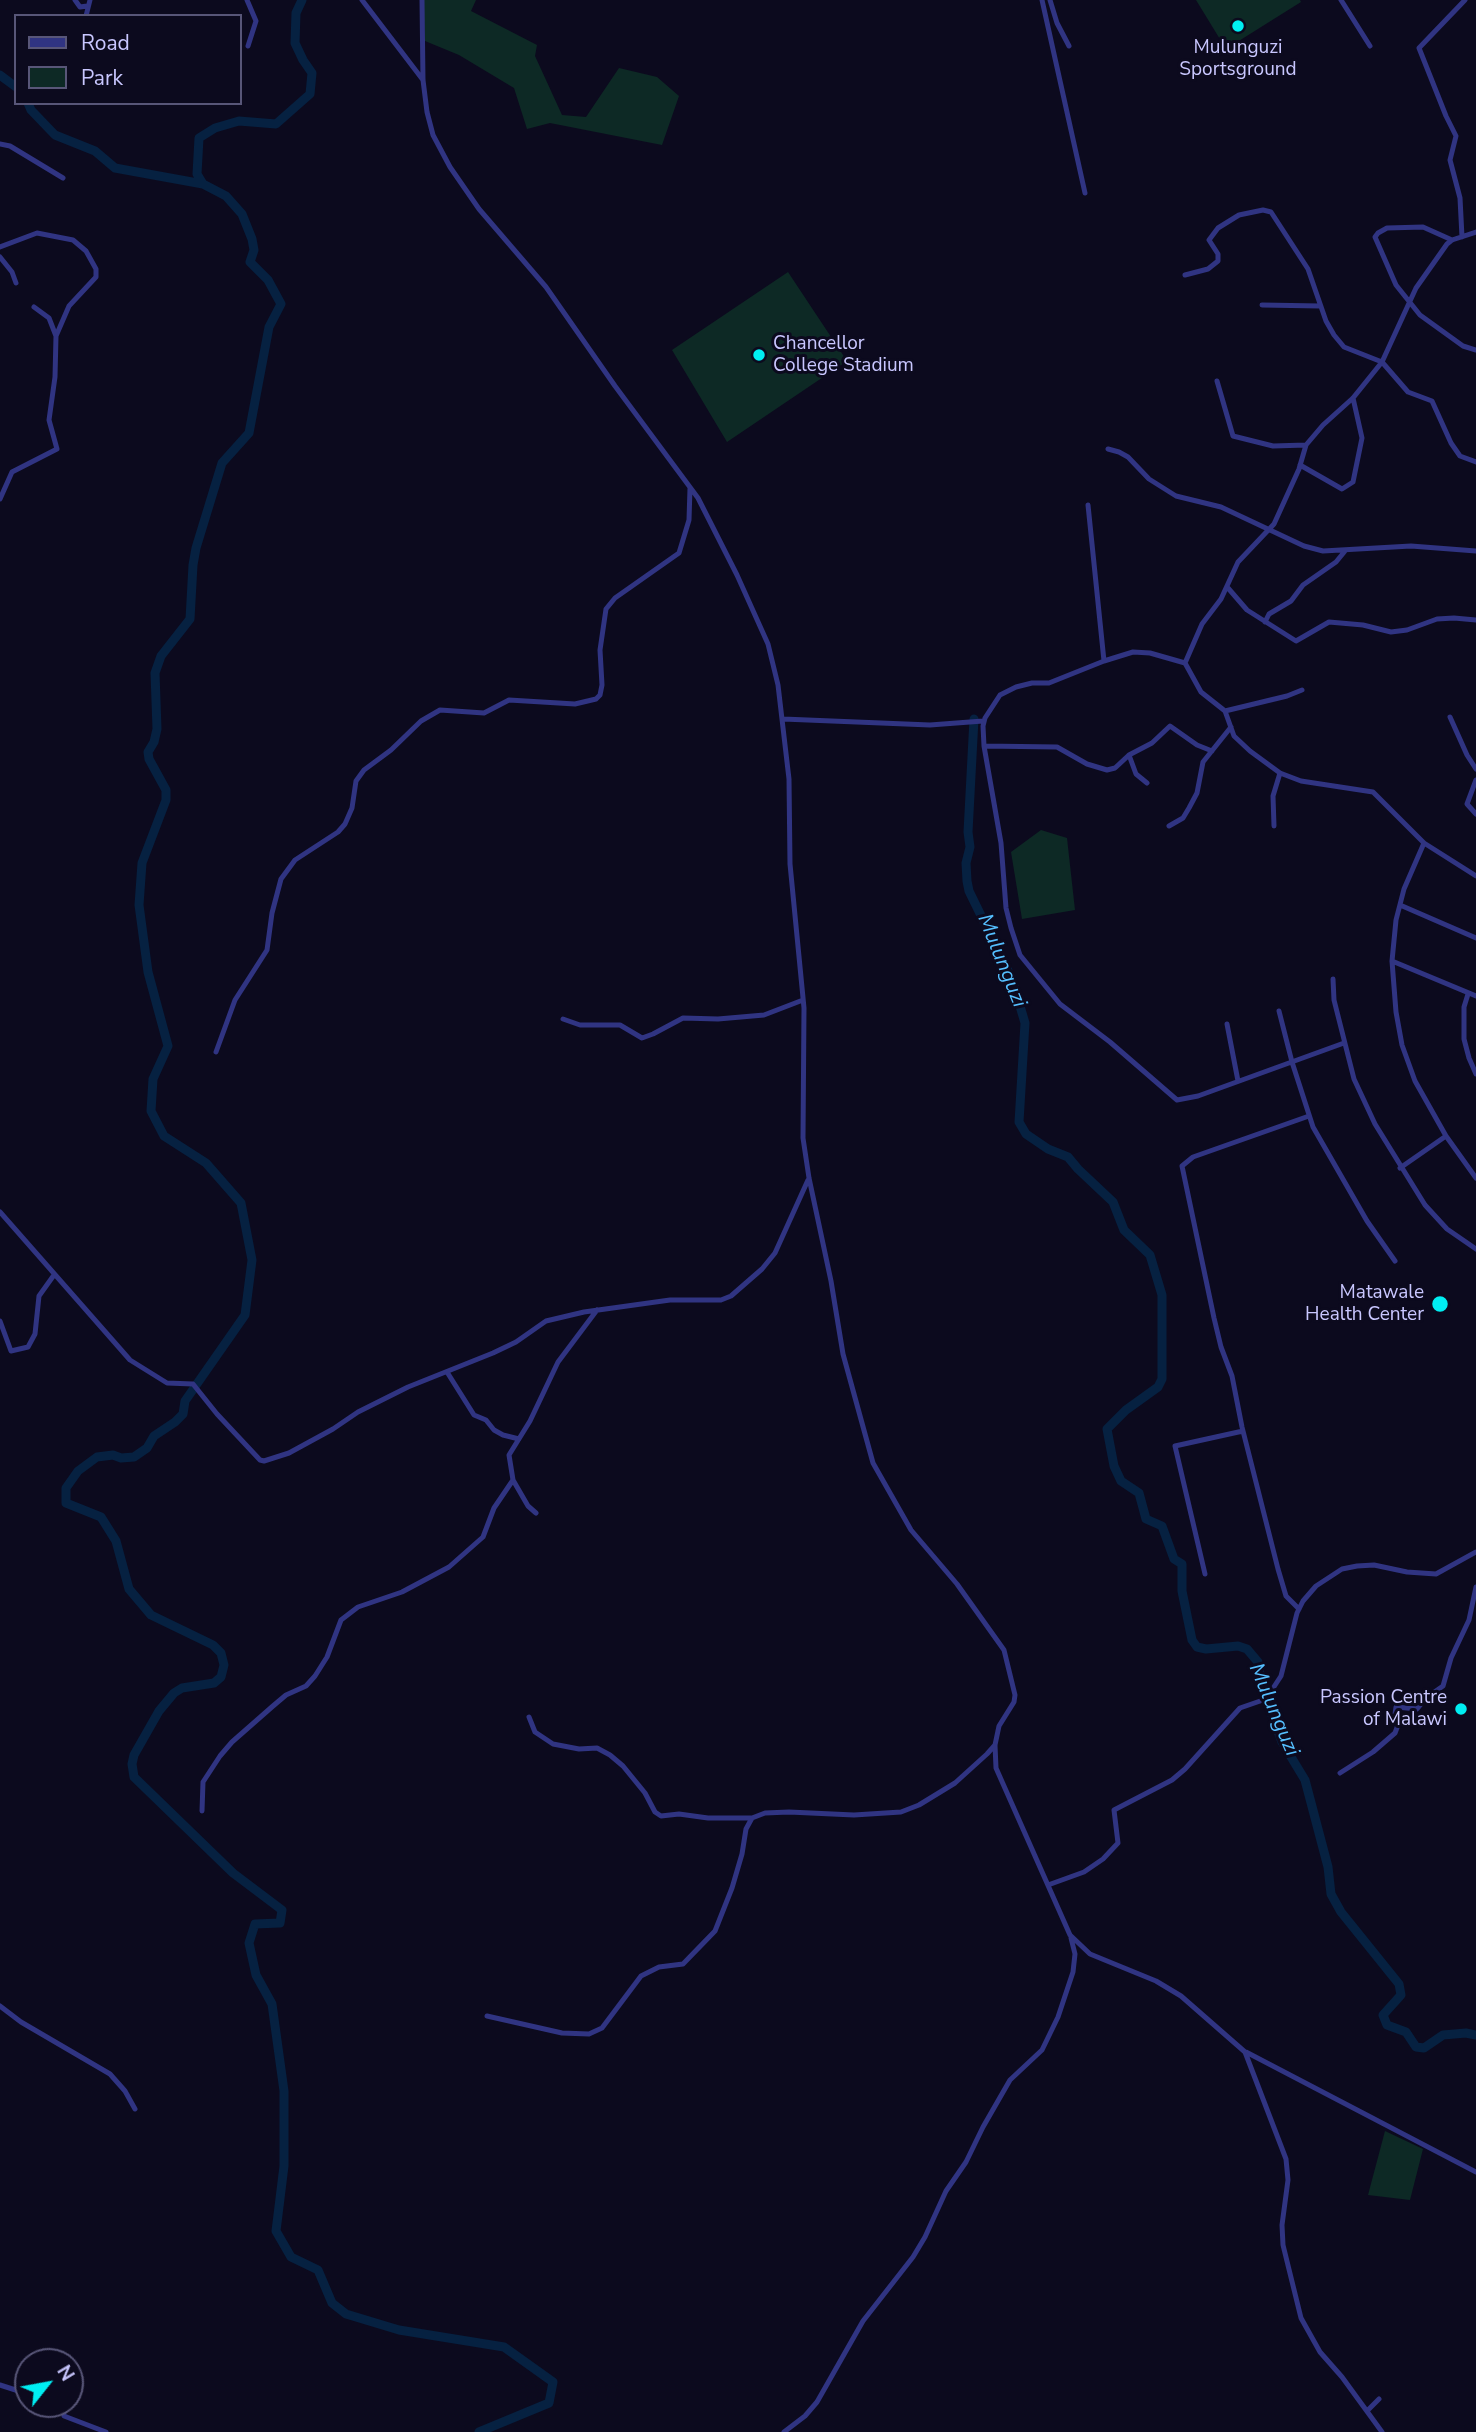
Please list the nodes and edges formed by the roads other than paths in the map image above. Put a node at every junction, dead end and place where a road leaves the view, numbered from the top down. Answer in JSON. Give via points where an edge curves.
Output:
{"nodes":[{"id":1,"x":75,"y":0,"type":"edge"},
{"id":2,"x":247,"y":0,"type":"edge"},
{"id":3,"x":362,"y":0,"type":"edge"},
{"id":4,"x":422,"y":0,"type":"edge"},
{"id":5,"x":1042,"y":0,"type":"edge"},
{"id":6,"x":1050,"y":0,"type":"edge"},
{"id":7,"x":1341,"y":0,"type":"edge"},
{"id":8,"x":1465,"y":0,"type":"edge"},
{"id":9,"x":89,"y":3,"type":"edge"},
{"id":10,"x":248,"y":46,"type":"dead end"},
{"id":11,"x":1069,"y":46,"type":"dead end"},
{"id":12,"x":1370,"y":46,"type":"dead end"},
{"id":13,"x":423,"y":80,"type":"junction"},
{"id":14,"x":0,"y":144,"type":"edge"},
{"id":15,"x":63,"y":178,"type":"dead end"},
{"id":16,"x":1085,"y":193,"type":"dead end"},
{"id":17,"x":1476,"y":232,"type":"edge"},
{"id":18,"x":1462,"y":237,"type":"junction"},
{"id":19,"x":1452,"y":240,"type":"junction"},
{"id":20,"x":0,"y":247,"type":"edge"},
{"id":21,"x":0,"y":257,"type":"edge"},
{"id":22,"x":1185,"y":275,"type":"dead end"},
{"id":23,"x":16,"y":283,"type":"dead end"},
{"id":24,"x":1409,"y":302,"type":"junction"},
{"id":25,"x":1262,"y":305,"type":"dead end"},
{"id":26,"x":1320,"y":306,"type":"junction"},
{"id":27,"x":34,"y":307,"type":"dead end"},
{"id":28,"x":56,"y":336,"type":"junction"},
{"id":29,"x":1476,"y":350,"type":"edge"},
{"id":30,"x":1382,"y":362,"type":"junction"},
{"id":31,"x":1217,"y":381,"type":"dead end"},
{"id":32,"x":1353,"y":398,"type":"junction"},
{"id":33,"x":1306,"y":445,"type":"junction"},
{"id":34,"x":1108,"y":449,"type":"dead end"},
{"id":35,"x":1476,"y":462,"type":"edge"},
{"id":36,"x":1300,"y":465,"type":"junction"},
{"id":37,"x":690,"y":485,"type":"junction"},
{"id":38,"x":0,"y":499,"type":"edge"},
{"id":39,"x":1088,"y":505,"type":"dead end"},
{"id":40,"x":1270,"y":530,"type":"junction"},
{"id":41,"x":1346,"y":550,"type":"junction"},
{"id":42,"x":1476,"y":551,"type":"edge"},
{"id":43,"x":1227,"y":588,"type":"junction"},
{"id":44,"x":1476,"y":620,"type":"edge"},
{"id":45,"x":1265,"y":622,"type":"junction"},
{"id":46,"x":1104,"y":661,"type":"junction"},
{"id":47,"x":1185,"y":663,"type":"junction"},
{"id":48,"x":1302,"y":690,"type":"dead end"},
{"id":49,"x":1225,"y":711,"type":"junction"},
{"id":50,"x":1450,"y":717,"type":"dead end"},
{"id":51,"x":783,"y":719,"type":"junction"},
{"id":52,"x":983,"y":721,"type":"junction"},
{"id":53,"x":1231,"y":727,"type":"junction"},
{"id":54,"x":984,"y":746,"type":"junction"},
{"id":55,"x":1212,"y":751,"type":"junction"},
{"id":56,"x":1129,"y":755,"type":"junction"},
{"id":57,"x":1476,"y":769,"type":"edge"},
{"id":58,"x":1280,"y":773,"type":"junction"},
{"id":59,"x":1476,"y":780,"type":"edge"},
{"id":60,"x":1147,"y":783,"type":"dead end"},
{"id":61,"x":1476,"y":814,"type":"edge"},
{"id":62,"x":1169,"y":826,"type":"dead end"},
{"id":63,"x":1274,"y":826,"type":"dead end"},
{"id":64,"x":1424,"y":843,"type":"junction"},
{"id":65,"x":1476,"y":876,"type":"edge"},
{"id":66,"x":1400,"y":905,"type":"junction"},
{"id":67,"x":1476,"y":938,"type":"edge"},
{"id":68,"x":1392,"y":961,"type":"junction"},
{"id":69,"x":1333,"y":979,"type":"dead end"},
{"id":70,"x":1468,"y":994,"type":"junction"},
{"id":71,"x":1476,"y":996,"type":"edge"},
{"id":72,"x":803,"y":1000,"type":"junction"},
{"id":73,"x":1279,"y":1011,"type":"dead end"},
{"id":74,"x":563,"y":1019,"type":"dead end"},
{"id":75,"x":1227,"y":1024,"type":"dead end"},
{"id":76,"x":1344,"y":1043,"type":"junction"},
{"id":77,"x":216,"y":1052,"type":"dead end"},
{"id":78,"x":1292,"y":1062,"type":"junction"},
{"id":79,"x":1476,"y":1074,"type":"edge"},
{"id":80,"x":1238,"y":1081,"type":"junction"},
{"id":81,"x":1308,"y":1116,"type":"junction"},
{"id":82,"x":1446,"y":1136,"type":"junction"},
{"id":83,"x":1400,"y":1168,"type":"junction"},
{"id":84,"x":1473,"y":1169,"type":"edge"},
{"id":85,"x":809,"y":1178,"type":"junction"},
{"id":86,"x":1476,"y":1178,"type":"edge"},
{"id":87,"x":0,"y":1212,"type":"edge"},
{"id":88,"x":1476,"y":1249,"type":"edge"},
{"id":89,"x":1395,"y":1261,"type":"dead end"},
{"id":90,"x":54,"y":1275,"type":"junction"},
{"id":91,"x":597,"y":1310,"type":"junction"},
{"id":92,"x":0,"y":1321,"type":"edge"},
{"id":93,"x":447,"y":1372,"type":"junction"},
{"id":94,"x":1243,"y":1431,"type":"junction"},
{"id":95,"x":519,"y":1439,"type":"junction"},
{"id":96,"x":513,"y":1480,"type":"junction"},
{"id":97,"x":536,"y":1513,"type":"dead end"},
{"id":98,"x":1476,"y":1552,"type":"edge"},
{"id":99,"x":1205,"y":1574,"type":"dead end"},
{"id":100,"x":1476,"y":1587,"type":"edge"},
{"id":101,"x":1299,"y":1609,"type":"junction"},
{"id":102,"x":528,"y":1717,"type":"dead end"},
{"id":103,"x":995,"y":1745,"type":"junction"},
{"id":104,"x":1340,"y":1773,"type":"dead end"},
{"id":105,"x":202,"y":1811,"type":"dead end"},
{"id":106,"x":752,"y":1818,"type":"junction"},
{"id":107,"x":1048,"y":1885,"type":"junction"},
{"id":108,"x":1070,"y":1935,"type":"junction"},
{"id":109,"x":0,"y":2006,"type":"edge"},
{"id":110,"x":487,"y":2016,"type":"dead end"},
{"id":111,"x":1244,"y":2052,"type":"junction"},
{"id":112,"x":135,"y":2109,"type":"dead end"},
{"id":113,"x":1476,"y":2172,"type":"edge"},
{"id":114,"x":1379,"y":2399,"type":"dead end"},
{"id":115,"x":1367,"y":2411,"type":"junction"},
{"id":116,"x":69,"y":2418,"type":"edge"},
{"id":117,"x":106,"y":2432,"type":"edge"},
{"id":118,"x":784,"y":2432,"type":"edge"},
{"id":119,"x":1382,"y":2432,"type":"edge"}],
"edges":[{"from":1,"to":9,"type":"street","via":[[80,7]]},
{"from":2,"to":10,"type":"street","via":[[256,22]]},
{"from":3,"to":13,"type":"street"},
{"from":4,"to":13,"type":"street"},
{"from":5,"to":16,"type":"street"},
{"from":6,"to":11,"type":"street"},
{"from":7,"to":12,"type":"street"},
{"from":8,"to":18,"type":"street","via":[[1419,48],[1456,136],[1450,160],[1461,198]]},
{"from":13,"to":37,"type":"street","via":[[430,125],[455,176],[546,287]]},
{"from":14,"to":15,"type":"street"},
{"from":17,"to":18,"type":"street"},
{"from":18,"to":19,"type":"street"},
{"from":19,"to":24,"type":"street"},
{"from":19,"to":24,"type":"street","via":[[1423,227],[1387,228],[1375,237],[1396,285]]},
{"from":20,"to":28,"type":"street","via":[[39,233],[74,240],[86,251],[96,277],[69,306]]},
{"from":21,"to":23,"type":"street"},
{"from":22,"to":26,"type":"street","via":[[1218,261],[1219,254],[1209,240],[1218,228],[1239,215],[1263,210],[1276,217],[1301,256]]},
{"from":24,"to":29,"type":"street","via":[[1441,332]]},
{"from":24,"to":30,"type":"street"},
{"from":25,"to":26,"type":"street"},
{"from":26,"to":30,"type":"street","via":[[1344,347]]},
{"from":27,"to":28,"type":"street","via":[[49,318]]},
{"from":28,"to":38,"type":"street","via":[[49,420],[57,451],[12,472]]},
{"from":30,"to":32,"type":"street"},
{"from":30,"to":35,"type":"street","via":[[1408,392],[1432,401],[1461,458]]},
{"from":31,"to":33,"type":"street","via":[[1233,436],[1273,446]]},
{"from":32,"to":33,"type":"street"},
{"from":32,"to":36,"type":"street","via":[[1362,438],[1353,482],[1342,489]]},
{"from":33,"to":36,"type":"street"},
{"from":34,"to":40,"type":"street","via":[[1128,457],[1149,479],[1176,496],[1209,503]]},
{"from":36,"to":40,"type":"street"},
{"from":37,"to":51,"type":"street","via":[[768,644]]},
{"from":37,"to":77,"type":"street","via":[[689,520],[680,553],[606,609],[600,650],[602,685],[596,699],[575,704],[509,700],[484,713],[440,710],[364,770],[356,782],[345,824],[295,860],[281,879],[267,950],[235,1000]]},
{"from":39,"to":46,"type":"street"},
{"from":40,"to":41,"type":"street","via":[[1323,551]]},
{"from":40,"to":43,"type":"street","via":[[1243,554]]},
{"from":41,"to":42,"type":"street","via":[[1411,546]]},
{"from":41,"to":45,"type":"street"},
{"from":43,"to":45,"type":"street"},
{"from":43,"to":47,"type":"street","via":[[1202,624]]},
{"from":44,"to":45,"type":"street","via":[[1437,619],[1391,632],[1329,622],[1296,640]]},
{"from":46,"to":47,"type":"street","via":[[1143,652]]},
{"from":46,"to":52,"type":"street","via":[[1052,682],[1008,691],[998,697]]},
{"from":47,"to":49,"type":"street","via":[[1201,692]]},
{"from":48,"to":49,"type":"street"},
{"from":49,"to":53,"type":"street"},
{"from":50,"to":57,"type":"street"},
{"from":51,"to":52,"type":"street","via":[[930,725]]},
{"from":51,"to":72,"type":"street","via":[[792,906]]},
{"from":52,"to":54,"type":"street"},
{"from":53,"to":55,"type":"street"},
{"from":53,"to":58,"type":"street","via":[[1241,745]]},
{"from":54,"to":56,"type":"street","via":[[1057,747],[1107,770]]},
{"from":54,"to":80,"type":"street","via":[[1001,843],[1006,908],[1021,957],[1060,1004],[1172,1098],[1184,1099]]},
{"from":55,"to":56,"type":"street","via":[[1170,726]]},
{"from":55,"to":62,"type":"street","via":[[1200,768],[1197,793],[1189,808]]},
{"from":56,"to":60,"type":"street","via":[[1136,774]]},
{"from":58,"to":63,"type":"street","via":[[1273,796]]},
{"from":58,"to":64,"type":"street","via":[[1301,781],[1370,790]]},
{"from":59,"to":61,"type":"street","via":[[1468,804]]},
{"from":64,"to":65,"type":"street"},
{"from":64,"to":66,"type":"street"},
{"from":66,"to":67,"type":"street"},
{"from":66,"to":68,"type":"street"},
{"from":68,"to":70,"type":"street"},
{"from":68,"to":82,"type":"street","via":[[1395,1012],[1407,1063]]},
{"from":69,"to":76,"type":"street"},
{"from":70,"to":71,"type":"street"},
{"from":70,"to":79,"type":"street","via":[[1464,1039]]},
{"from":72,"to":74,"type":"street","via":[[764,1015],[683,1018],[642,1038],[620,1025],[580,1025]]},
{"from":72,"to":85,"type":"street","via":[[802,1129]]},
{"from":73,"to":78,"type":"street"},
{"from":75,"to":80,"type":"street"},
{"from":76,"to":78,"type":"street"},
{"from":76,"to":83,"type":"street","via":[[1360,1093]]},
{"from":78,"to":80,"type":"street"},
{"from":78,"to":81,"type":"street"},
{"from":81,"to":89,"type":"street"},
{"from":81,"to":94,"type":"street","via":[[1209,1150],[1182,1166]]},
{"from":82,"to":83,"type":"street"},
{"from":82,"to":84,"type":"street"},
{"from":83,"to":88,"type":"street","via":[[1435,1217]]},
{"from":84,"to":86,"type":"street"},
{"from":85,"to":91,"type":"street","via":[[775,1253],[735,1294],[721,1300],[670,1300]]},
{"from":85,"to":103,"type":"street","via":[[843,1354],[875,1469],[911,1530],[984,1620],[1007,1658],[1015,1695]]},
{"from":87,"to":90,"type":"street"},
{"from":90,"to":92,"type":"street","via":[[39,1296],[35,1334],[28,1347],[11,1351]]},
{"from":90,"to":93,"type":"street","via":[[130,1360],[167,1383],[193,1384],[264,1461],[289,1453],[358,1412]]},
{"from":91,"to":93,"type":"street","via":[[544,1322],[516,1342]]},
{"from":91,"to":95,"type":"street","via":[[558,1362]]},
{"from":93,"to":95,"type":"street","via":[[474,1415],[503,1435]]},
{"from":94,"to":99,"type":"street","via":[[1175,1446]]},
{"from":94,"to":101,"type":"street","via":[[1284,1589]]},
{"from":95,"to":96,"type":"street","via":[[508,1457]]},
{"from":96,"to":97,"type":"street"},
{"from":96,"to":105,"type":"street","via":[[494,1508],[483,1537],[449,1567],[402,1592],[358,1607],[341,1620],[316,1676],[286,1695],[220,1756],[203,1782]]},
{"from":98,"to":101,"type":"street","via":[[1436,1574],[1374,1565],[1342,1569],[1316,1586]]},
{"from":100,"to":104,"type":"street","via":[[1443,1686],[1417,1709],[1396,1707],[1395,1733]]},
{"from":101,"to":107,"type":"street","via":[[1281,1676],[1266,1699],[1240,1709],[1172,1780],[1114,1810],[1118,1843],[1103,1859],[1084,1872]]},
{"from":102,"to":106,"type":"street","via":[[535,1732],[553,1744],[597,1748],[610,1755],[624,1766],[661,1816]]},
{"from":103,"to":106,"type":"street","via":[[955,1783],[901,1812],[789,1812]]},
{"from":103,"to":107,"type":"street","via":[[1000,1782]]},
{"from":106,"to":110,"type":"street","via":[[715,1930],[687,1962],[654,1968],[641,1976],[598,2031],[581,2035],[556,2032]]},
{"from":107,"to":108,"type":"street"},
{"from":108,"to":111,"type":"street","via":[[1090,1954],[1181,1996]]},
{"from":108,"to":118,"type":"street","via":[[1073,1972],[1042,2050],[1010,2080],[925,2237],[863,2320],[817,2402]]},
{"from":109,"to":112,"type":"street","via":[[110,2074]]},
{"from":111,"to":113,"type":"street"},
{"from":111,"to":115,"type":"street","via":[[1286,2159],[1283,2245],[1300,2318]]},
{"from":114,"to":115,"type":"street"},
{"from":115,"to":119,"type":"street"},
{"from":116,"to":117,"type":"street"}]}
